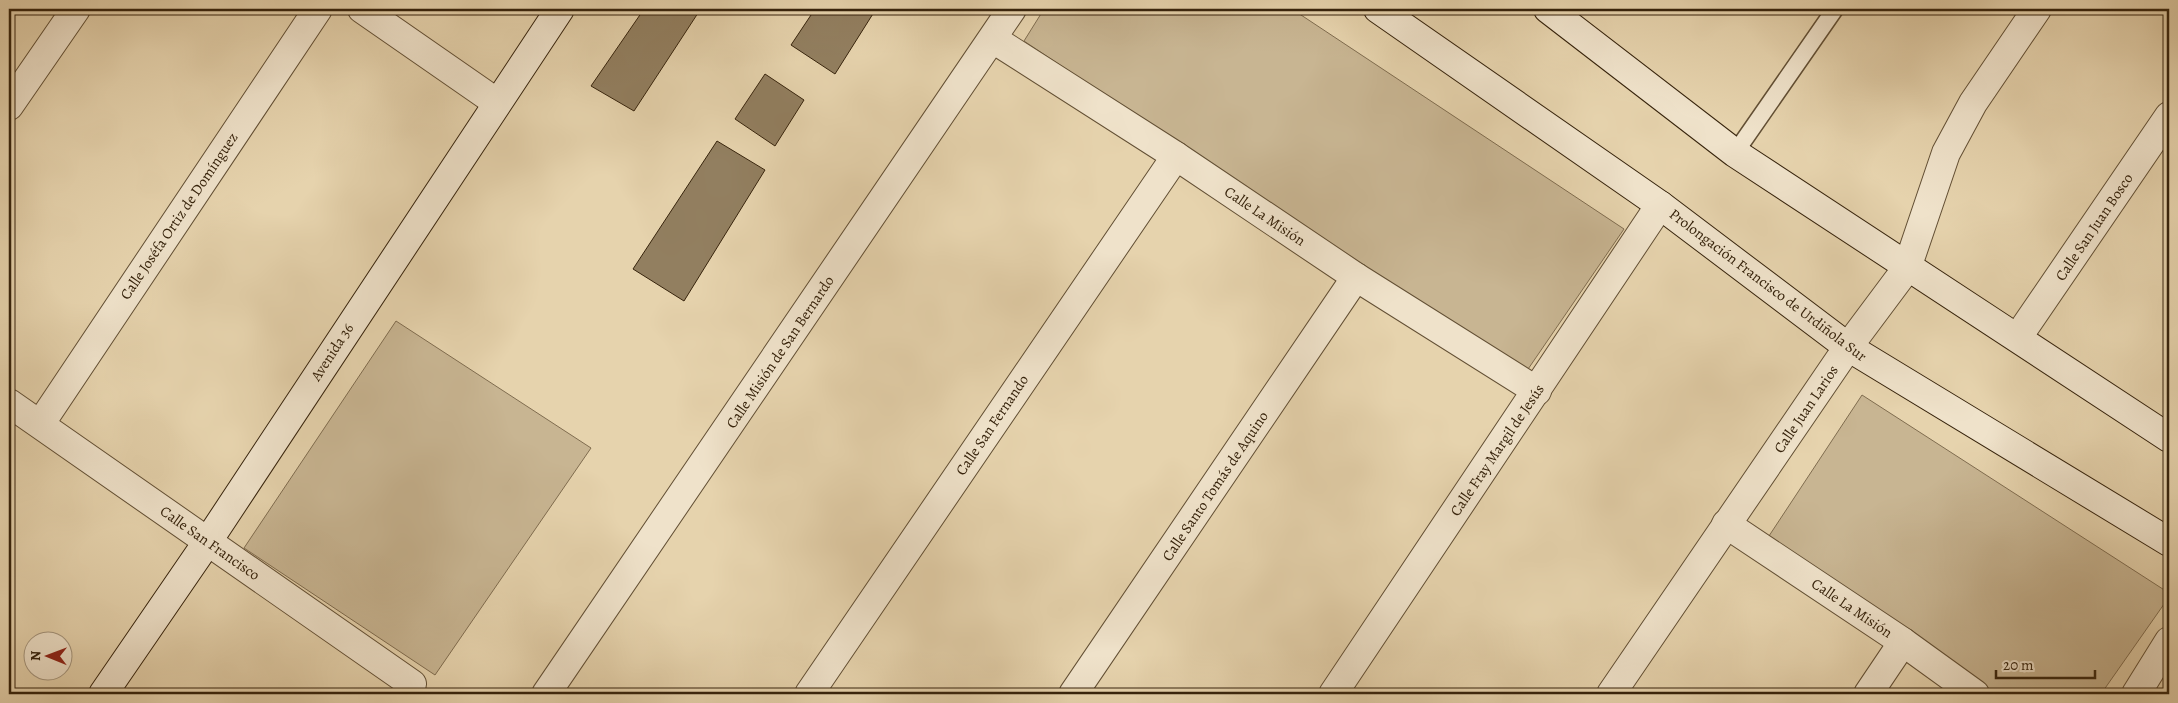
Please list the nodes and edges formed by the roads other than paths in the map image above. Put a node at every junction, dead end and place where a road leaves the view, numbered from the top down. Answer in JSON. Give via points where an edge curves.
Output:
{"nodes":[{"id":1,"x":76,"y":9,"type":"edge"},
{"id":2,"x":318,"y":9,"type":"edge"},
{"id":3,"x":362,"y":9,"type":"edge"},
{"id":4,"x":560,"y":9,"type":"edge"},
{"id":5,"x":1012,"y":9,"type":"edge"},
{"id":6,"x":1378,"y":9,"type":"edge"},
{"id":7,"x":1548,"y":9,"type":"edge"},
{"id":8,"x":1835,"y":9,"type":"edge"},
{"id":9,"x":2037,"y":9,"type":"edge"},
{"id":10,"x":993,"y":39,"type":"junction"},
{"id":11,"x":496,"y":102,"type":"junction"},
{"id":12,"x":9,"y":106,"type":"edge"},
{"id":13,"x":2169,"y":116,"type":"edge"},
{"id":14,"x":1735,"y":153,"type":"junction"},
{"id":15,"x":1176,"y":156,"type":"junction"},
{"id":16,"x":1660,"y":205,"type":"junction"},
{"id":17,"x":1907,"y":268,"type":"junction"},
{"id":18,"x":1356,"y":277,"type":"junction"},
{"id":19,"x":2018,"y":337,"type":"junction"},
{"id":20,"x":1848,"y":347,"type":"junction"},
{"id":21,"x":1537,"y":391,"type":"junction"},
{"id":22,"x":9,"y":403,"type":"edge"},
{"id":23,"x":41,"y":423,"type":"junction"},
{"id":24,"x":2169,"y":438,"type":"edge"},
{"id":25,"x":1726,"y":524,"type":"junction"},
{"id":26,"x":208,"y":541,"type":"junction"},
{"id":27,"x":2169,"y":542,"type":"edge"},
{"id":28,"x":2169,"y":641,"type":"edge"},
{"id":29,"x":1903,"y":642,"type":"junction"},
{"id":30,"x":412,"y":684,"type":"dead end"},
{"id":31,"x":103,"y":694,"type":"edge"},
{"id":32,"x":546,"y":694,"type":"edge"},
{"id":33,"x":809,"y":694,"type":"edge"},
{"id":34,"x":1073,"y":694,"type":"edge"},
{"id":35,"x":1332,"y":694,"type":"edge"},
{"id":36,"x":1611,"y":694,"type":"edge"},
{"id":37,"x":1868,"y":694,"type":"edge"},
{"id":38,"x":1976,"y":694,"type":"edge"},
{"id":39,"x":2136,"y":694,"type":"edge"}],
"edges":[{"from":1,"to":12,"type":"street"},
{"from":2,"to":23,"type":"street","name":"Calle Joséfa Ortiz de Domínguez"},
{"from":3,"to":11,"type":"street"},
{"from":4,"to":11,"type":"street","name":"Avenida 36"},
{"from":5,"to":10,"type":"street","name":"Calle Misión de San Bernardo"},
{"from":6,"to":16,"type":"street","name":"Prolongación Francisco de Urdiñola Sur"},
{"from":7,"to":14,"type":"street"},
{"from":8,"to":14,"type":"lane"},
{"from":9,"to":17,"type":"street","name":"Calle Juan Larios","via":[[1973,103],[1946,154]]},
{"from":10,"to":15,"type":"street","name":"Calle La Misión"},
{"from":10,"to":32,"type":"street","name":"Calle Misión de San Bernardo"},
{"from":11,"to":26,"type":"street","name":"Avenida 36"},
{"from":13,"to":19,"type":"street","name":"Calle San Juan Bosco"},
{"from":14,"to":17,"type":"street"},
{"from":15,"to":18,"type":"street","name":"Calle La Misión"},
{"from":15,"to":33,"type":"street","name":"Calle San Fernando"},
{"from":16,"to":20,"type":"street","name":"Prolongación Francisco de Urdiñola Sur"},
{"from":16,"to":21,"type":"street","name":"Calle Fray Margil de Jesús"},
{"from":17,"to":19,"type":"street"},
{"from":17,"to":20,"type":"street","name":"Calle Juan Larios"},
{"from":18,"to":21,"type":"street","name":"Calle La Misión"},
{"from":18,"to":34,"type":"street","name":"Calle Santo Tomás de Aquino"},
{"from":19,"to":24,"type":"street"},
{"from":20,"to":25,"type":"street","name":"Calle Juan Larios"},
{"from":20,"to":27,"type":"street","name":"Prolongación Francisco de Urdiñola Sur"},
{"from":21,"to":35,"type":"street","name":"Calle Fray Margil de Jesús"},
{"from":22,"to":23,"type":"street","name":"Calle San Francisco"},
{"from":23,"to":26,"type":"street","name":"Calle San Francisco"},
{"from":25,"to":29,"type":"street","name":"Calle La Misión"},
{"from":25,"to":36,"type":"street","name":"Calle Juan Larios"},
{"from":26,"to":30,"type":"street","name":"Calle San Francisco"},
{"from":26,"to":31,"type":"street","name":"Avenida 36"},
{"from":28,"to":39,"type":"street"},
{"from":29,"to":37,"type":"street"},
{"from":29,"to":38,"type":"street","name":"Calle La Misión"}]}
